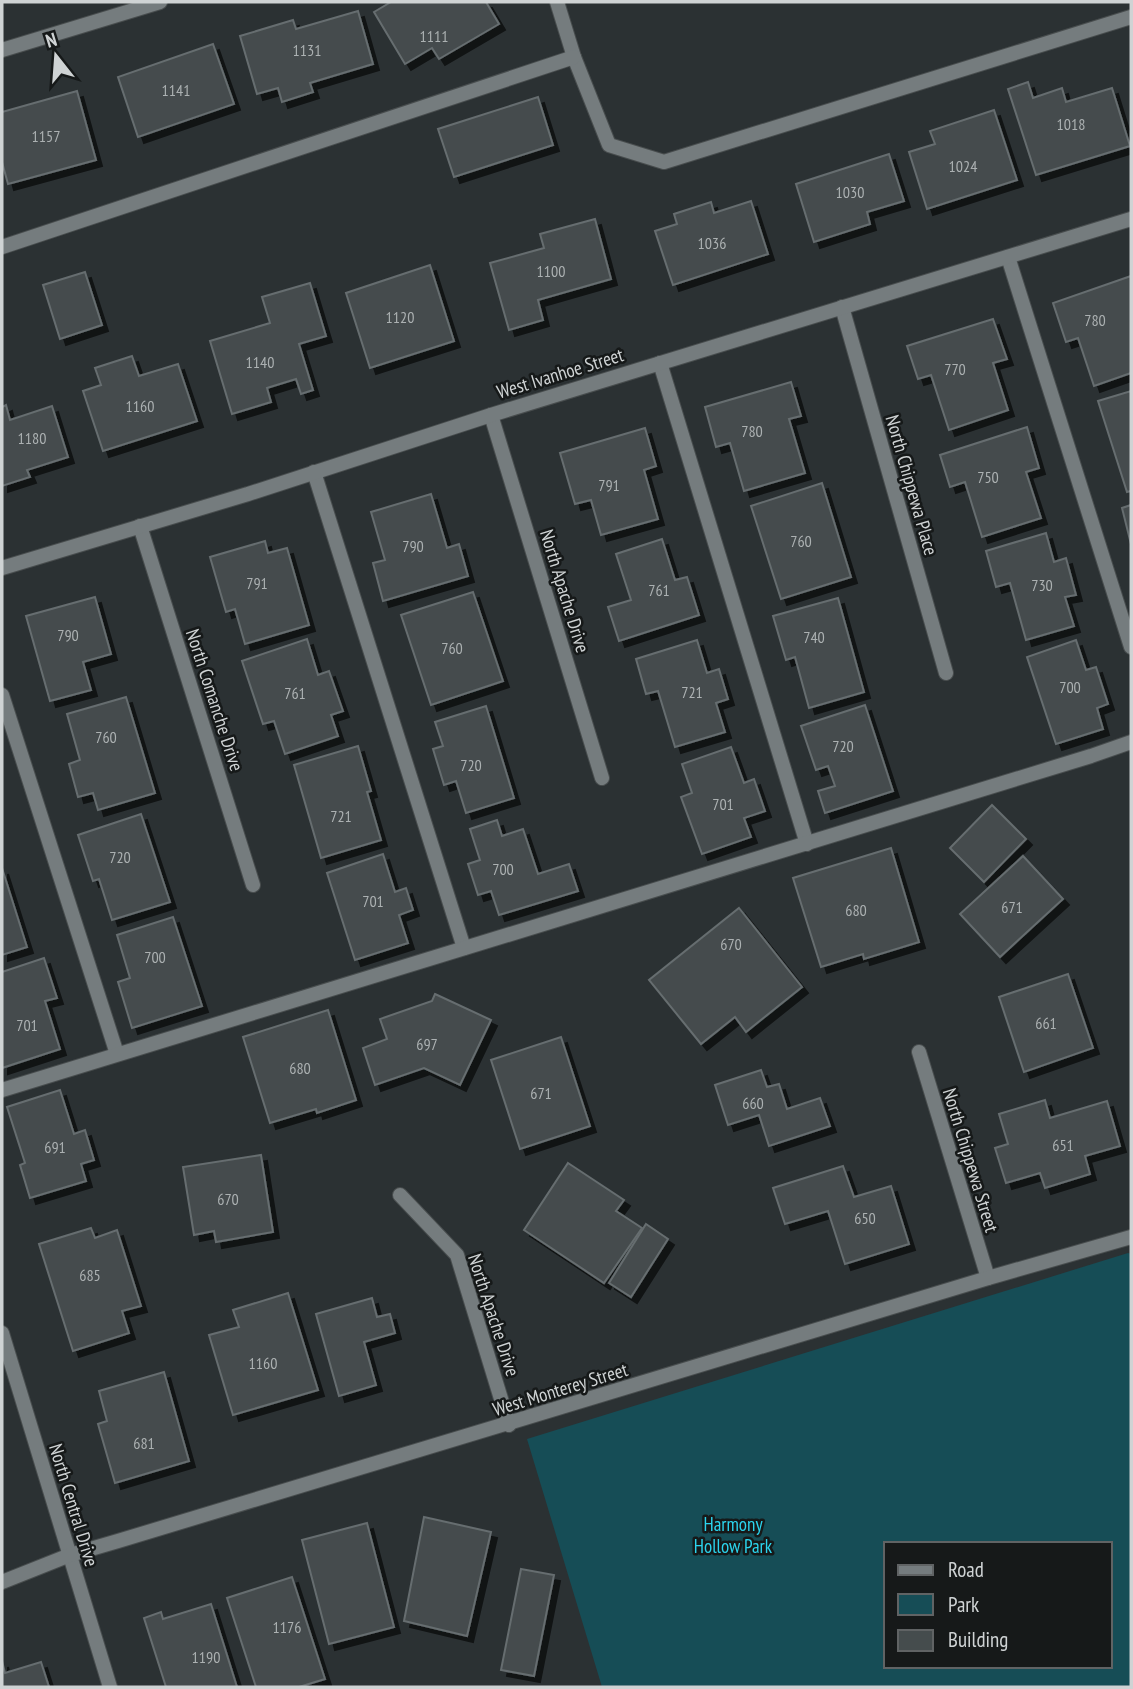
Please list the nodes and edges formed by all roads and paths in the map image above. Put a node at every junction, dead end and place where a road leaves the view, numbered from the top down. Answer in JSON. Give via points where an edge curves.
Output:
{"nodes":[{"id":1,"x":160,"y":2,"type":"edge"},
{"id":2,"x":557,"y":2,"type":"edge"},
{"id":3,"x":1131,"y":17,"type":"edge"},
{"id":4,"x":2,"y":50,"type":"edge"},
{"id":5,"x":574,"y":57,"type":"junction"},
{"id":6,"x":1131,"y":219,"type":"edge"},
{"id":7,"x":2,"y":247,"type":"edge"},
{"id":8,"x":1008,"y":257,"type":"junction"},
{"id":9,"x":842,"y":307,"type":"junction"},
{"id":10,"x":660,"y":363,"type":"junction"},
{"id":11,"x":491,"y":415,"type":"junction"},
{"id":12,"x":314,"y":472,"type":"junction"},
{"id":13,"x":140,"y":526,"type":"junction"},
{"id":14,"x":2,"y":568,"type":"edge"},
{"id":15,"x":1131,"y":647,"type":"edge"},
{"id":16,"x":946,"y":673,"type":"dead end"},
{"id":17,"x":2,"y":695,"type":"edge"},
{"id":18,"x":1131,"y":742,"type":"edge"},
{"id":19,"x":602,"y":778,"type":"dead end"},
{"id":20,"x":807,"y":844,"type":"junction"},
{"id":21,"x":253,"y":885,"type":"dead end"},
{"id":22,"x":464,"y":948,"type":"junction"},
{"id":23,"x":919,"y":1052,"type":"dead end"},
{"id":24,"x":117,"y":1054,"type":"junction"},
{"id":25,"x":2,"y":1090,"type":"edge"},
{"id":26,"x":400,"y":1195,"type":"dead end"},
{"id":27,"x":1131,"y":1237,"type":"edge"},
{"id":28,"x":988,"y":1278,"type":"junction"},
{"id":29,"x":2,"y":1333,"type":"edge"},
{"id":30,"x":509,"y":1424,"type":"junction"},
{"id":31,"x":70,"y":1555,"type":"junction"},
{"id":32,"x":2,"y":1582,"type":"edge"},
{"id":33,"x":110,"y":1687,"type":"edge"}],
"edges":[{"from":1,"to":4,"type":"street"},
{"from":2,"to":5,"type":"street"},
{"from":3,"to":5,"type":"street","via":[[664,162],[609,145]]},
{"from":5,"to":7,"type":"street"},
{"from":6,"to":8,"type":"street","name":"West Ivanhoe Street"},
{"from":8,"to":9,"type":"street","name":"West Ivanhoe Street"},
{"from":8,"to":15,"type":"street"},
{"from":9,"to":10,"type":"street","name":"West Ivanhoe Street"},
{"from":9,"to":16,"type":"street","name":"North Chippewa Place"},
{"from":10,"to":11,"type":"street","name":"West Ivanhoe Street"},
{"from":10,"to":20,"type":"street"},
{"from":11,"to":12,"type":"street","name":"West Ivanhoe Street"},
{"from":11,"to":19,"type":"street","name":"North Apache Drive"},
{"from":12,"to":13,"type":"street","name":"West Ivanhoe Street"},
{"from":12,"to":22,"type":"street"},
{"from":13,"to":14,"type":"street","name":"West Ivanhoe Street"},
{"from":13,"to":21,"type":"street","name":"North Comanche Drive"},
{"from":17,"to":24,"type":"street"},
{"from":18,"to":20,"type":"street"},
{"from":20,"to":22,"type":"street"},
{"from":22,"to":24,"type":"street"},
{"from":23,"to":28,"type":"street","name":"North Chippewa Street"},
{"from":24,"to":25,"type":"street"},
{"from":26,"to":30,"type":"street","name":"North Apache Drive","via":[[457,1255]]},
{"from":27,"to":28,"type":"street","name":"West Monterey Street"},
{"from":28,"to":30,"type":"street","name":"West Monterey Street"},
{"from":29,"to":31,"type":"street","name":"North Central Drive"},
{"from":30,"to":31,"type":"street","name":"West Monterey Street"},
{"from":31,"to":32,"type":"street","name":"West Monterey Street"},
{"from":31,"to":33,"type":"street","name":"North Central Drive"}]}
